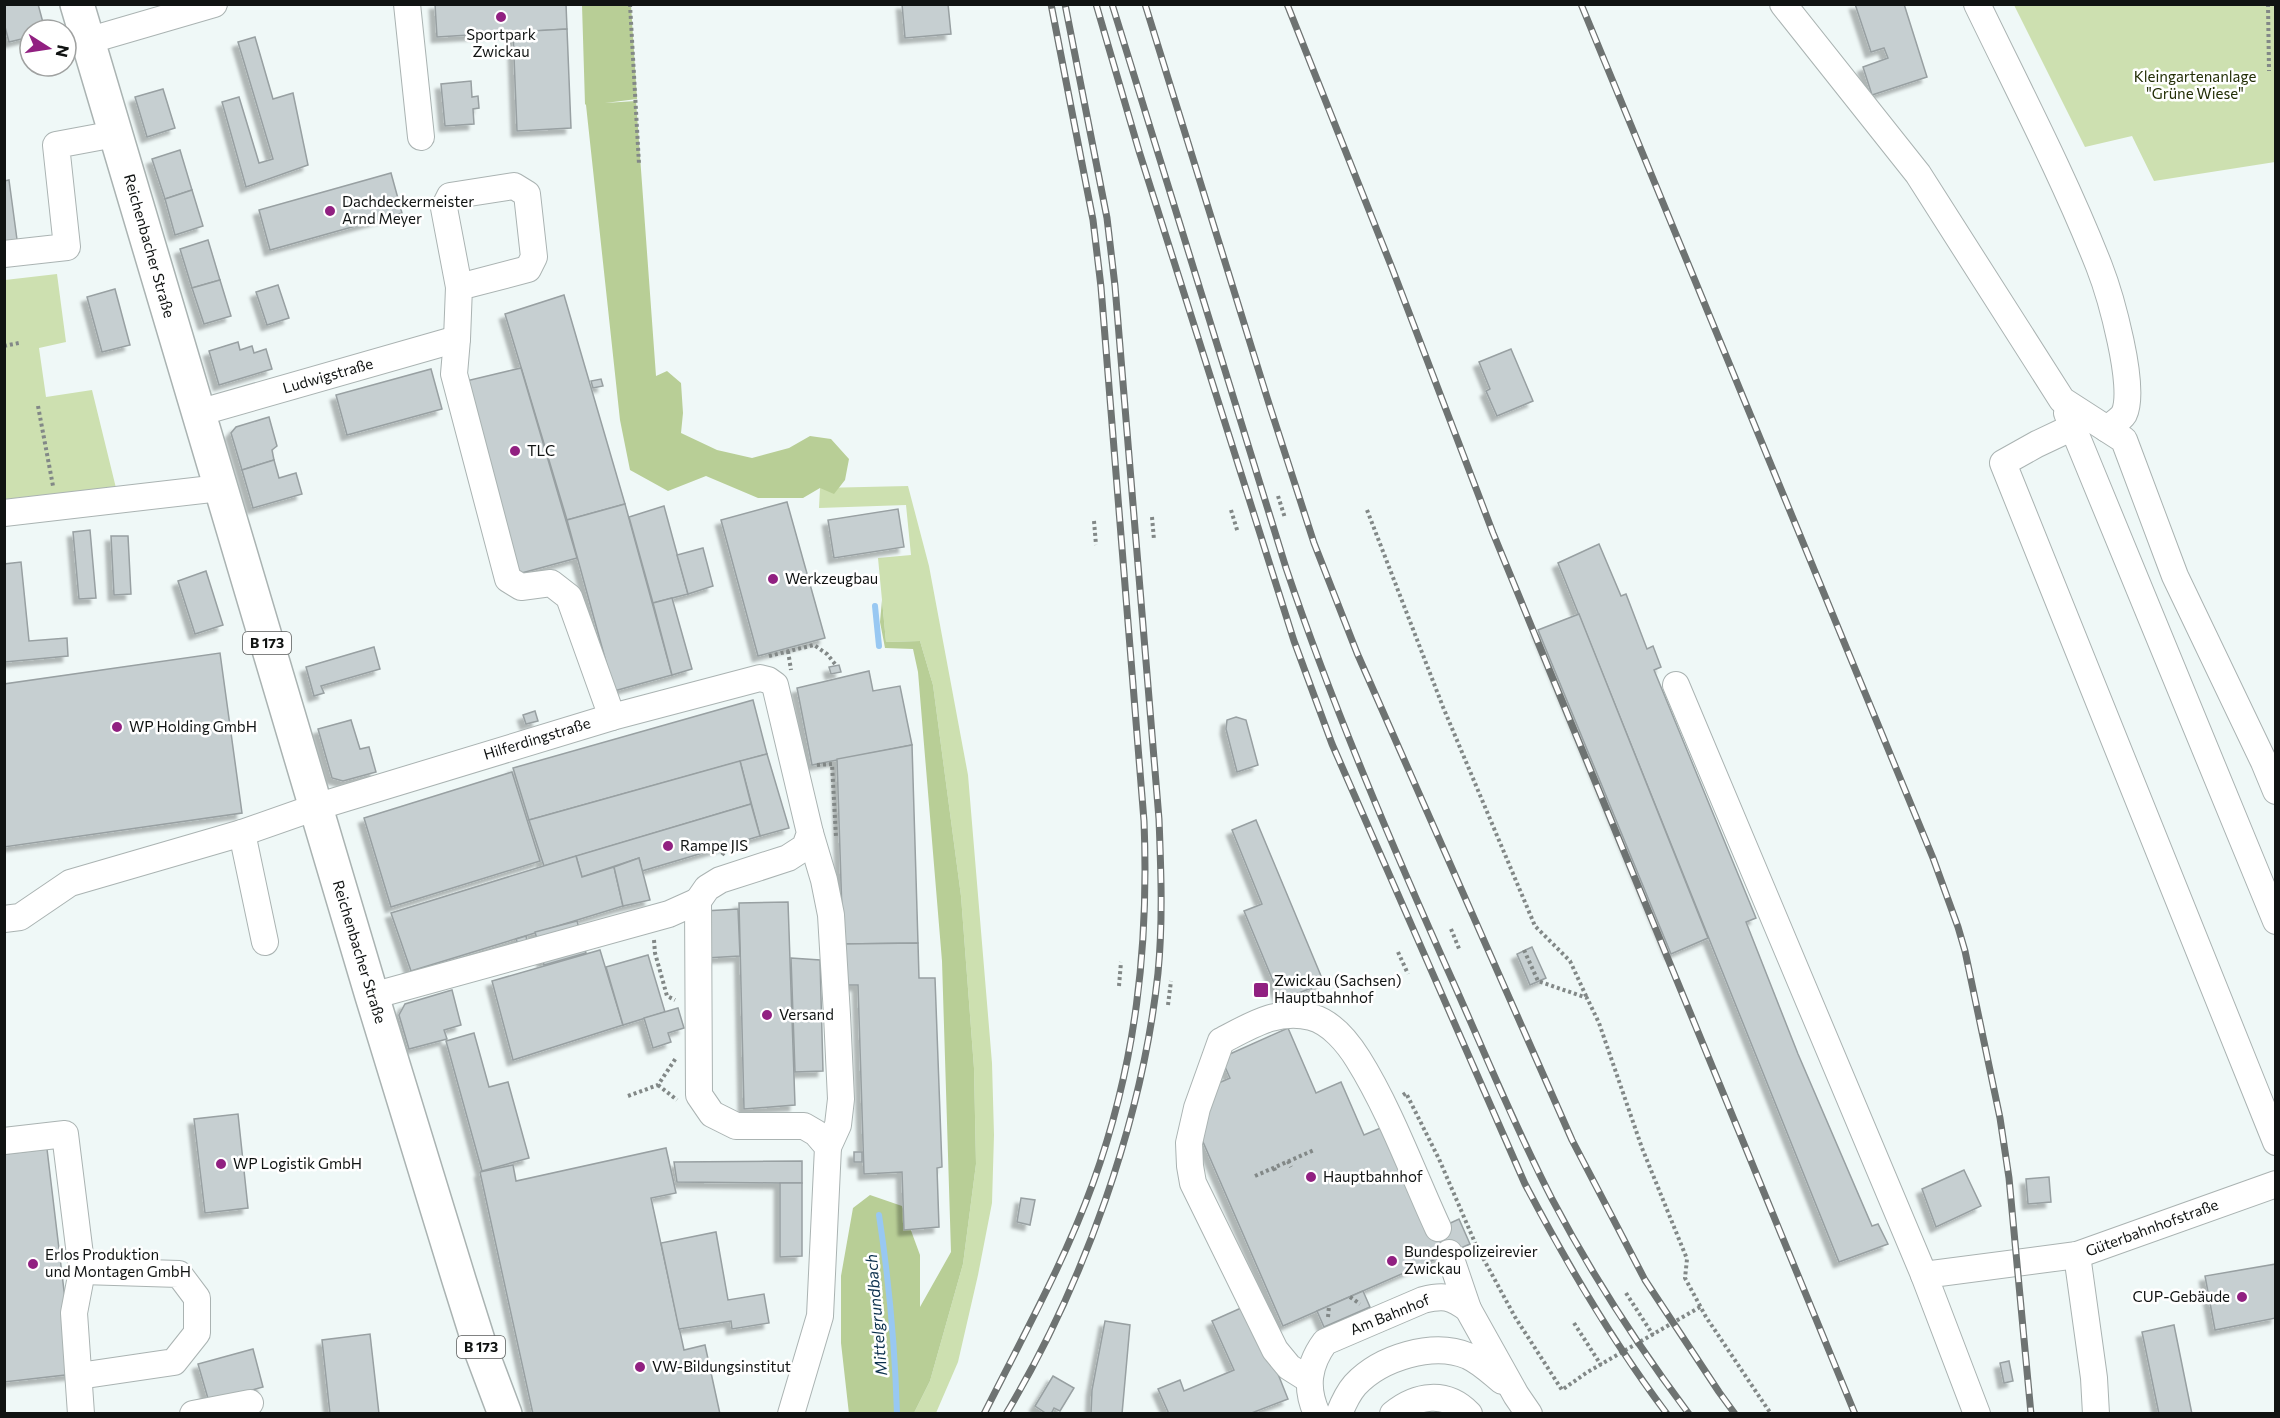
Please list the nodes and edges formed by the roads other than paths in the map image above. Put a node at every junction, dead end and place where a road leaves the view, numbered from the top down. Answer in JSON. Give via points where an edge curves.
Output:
{"nodes":[{"id":1,"x":77,"y":4,"type":"edge"},
{"id":2,"x":214,"y":4,"type":"edge"},
{"id":3,"x":407,"y":4,"type":"edge"},
{"id":4,"x":1783,"y":4,"type":"edge"},
{"id":5,"x":1977,"y":4,"type":"edge"},
{"id":6,"x":87,"y":41,"type":"junction"},
{"id":7,"x":115,"y":134,"type":"junction"},
{"id":8,"x":421,"y":137,"type":"dead end"},
{"id":9,"x":4,"y":254,"type":"edge"},
{"id":10,"x":459,"y":287,"type":"junction"},
{"id":11,"x":457,"y":339,"type":"junction"},
{"id":12,"x":2061,"y":400,"type":"junction"},
{"id":13,"x":198,"y":413,"type":"junction"},
{"id":14,"x":2073,"y":428,"type":"junction"},
{"id":15,"x":2107,"y":429,"type":"junction"},
{"id":16,"x":220,"y":488,"type":"junction"},
{"id":17,"x":4,"y":513,"type":"edge"},
{"id":18,"x":1676,"y":686,"type":"dead end"},
{"id":19,"x":612,"y":717,"type":"junction"},
{"id":20,"x":2276,"y":791,"type":"edge"},
{"id":21,"x":316,"y":807,"type":"junction"},
{"id":22,"x":242,"y":832,"type":"junction"},
{"id":23,"x":810,"y":833,"type":"junction"},
{"id":24,"x":698,"y":901,"type":"junction"},
{"id":25,"x":4,"y":919,"type":"edge"},
{"id":26,"x":2276,"y":921,"type":"edge"},
{"id":27,"x":265,"y":942,"type":"dead end"},
{"id":28,"x":372,"y":996,"type":"junction"},
{"id":29,"x":4,"y":1141,"type":"edge"},
{"id":30,"x":2276,"y":1142,"type":"edge"},
{"id":31,"x":828,"y":1147,"type":"junction"},
{"id":32,"x":2276,"y":1184,"type":"edge"},
{"id":33,"x":1438,"y":1228,"type":"dead end"},
{"id":34,"x":1449,"y":1253,"type":"dead end"},
{"id":35,"x":2077,"y":1255,"type":"junction"},
{"id":36,"x":82,"y":1271,"type":"junction"},
{"id":37,"x":1924,"y":1275,"type":"junction"},
{"id":38,"x":1468,"y":1309,"type":"junction"},
{"id":39,"x":79,"y":1376,"type":"junction"},
{"id":40,"x":1308,"y":1379,"type":"junction"},
{"id":41,"x":250,"y":1403,"type":"dead end"},
{"id":42,"x":1523,"y":1404,"type":"edge"},
{"id":43,"x":81,"y":1413,"type":"edge"},
{"id":44,"x":193,"y":1413,"type":"edge"},
{"id":45,"x":505,"y":1413,"type":"edge"},
{"id":46,"x":791,"y":1413,"type":"edge"},
{"id":47,"x":1317,"y":1413,"type":"edge"},
{"id":48,"x":1339,"y":1413,"type":"edge"},
{"id":49,"x":1393,"y":1413,"type":"edge"},
{"id":50,"x":1469,"y":1413,"type":"edge"},
{"id":51,"x":1977,"y":1413,"type":"edge"},
{"id":52,"x":2096,"y":1413,"type":"edge"}],
"edges":[{"from":1,"to":6,"type":"main road","name":"Reichenbacher Straße","number":"B 173"},
{"from":2,"to":6,"type":"street"},
{"from":3,"to":8,"type":"street"},
{"from":4,"to":12,"type":"street","via":[[1918,174]]},
{"from":5,"to":15,"type":"street","via":[[2100,268],[2122,346],[2128,391],[2124,414]]},
{"from":6,"to":7,"type":"main road","name":"Reichenbacher Straße","number":"B 173"},
{"from":7,"to":9,"type":"street","via":[[56,145],[67,247]]},
{"from":7,"to":13,"type":"main road","name":"Reichenbacher Straße","number":"B 173"},
{"from":10,"to":10,"type":"street","via":[[528,269],[534,257],[527,194],[513,186],[450,196],[444,208]]},
{"from":10,"to":11,"type":"street"},
{"from":11,"to":13,"type":"street","name":"Ludwigstraße"},
{"from":11,"to":19,"type":"street","via":[[454,374],[508,579],[521,587],[551,582],[569,597]]},
{"from":12,"to":14,"type":"street"},
{"from":12,"to":15,"type":"street"},
{"from":13,"to":16,"type":"main road","name":"Reichenbacher Straße","number":"B 173"},
{"from":14,"to":26,"type":"street"},
{"from":14,"to":30,"type":"street","via":[[2003,463]]},
{"from":15,"to":20,"type":"street","via":[[2124,440],[2175,576]]},
{"from":16,"to":17,"type":"street"},
{"from":16,"to":21,"type":"main road","name":"Reichenbacher Straße","number":"B 173"},
{"from":18,"to":37,"type":"street"},
{"from":19,"to":21,"type":"street","name":"Hilferdingstraße"},
{"from":19,"to":23,"type":"street","name":"Hilferdingstraße","via":[[760,678],[768,680],[775,685]]},
{"from":21,"to":22,"type":"street","name":"Hilferdingstraße"},
{"from":21,"to":28,"type":"main road","name":"Reichenbacher Straße","number":"B 173"},
{"from":22,"to":25,"type":"street","name":"Hilferdingstraße","via":[[70,883],[20,917]]},
{"from":22,"to":27,"type":"street"},
{"from":23,"to":24,"type":"street","via":[[805,847],[788,858],[720,880],[707,888]]},
{"from":23,"to":31,"type":"street","via":[[831,915],[841,1099],[838,1125]]},
{"from":24,"to":28,"type":"street","via":[[669,914]]},
{"from":24,"to":31,"type":"street","via":[[699,1095],[712,1114],[736,1126],[804,1126]]},
{"from":28,"to":45,"type":"main road","name":"Reichenbacher Straße","number":"B 173","via":[[482,1353]]},
{"from":29,"to":36,"type":"street","via":[[65,1134]]},
{"from":31,"to":46,"type":"street","via":[[820,1316]]},
{"from":32,"to":35,"type":"street","name":"Güterbahnhofstraße"},
{"from":33,"to":40,"type":"street","via":[[1382,1105],[1357,1058],[1332,1027],[1312,1017],[1286,1014],[1265,1019],[1221,1041],[1189,1143],[1193,1183],[1275,1350],[1289,1367]]},
{"from":34,"to":38,"type":"street"},
{"from":35,"to":37,"type":"street"},
{"from":35,"to":52,"type":"street","name":"Güterbahnhofstraße"},
{"from":36,"to":39,"type":"street","via":[[74,1313]]},
{"from":36,"to":39,"type":"street","via":[[179,1275],[197,1298],[197,1333],[174,1362]]},
{"from":37,"to":51,"type":"street"},
{"from":38,"to":40,"type":"street","name":"Am Bahnhof","via":[[1455,1299],[1439,1296],[1370,1322],[1325,1342],[1315,1355]]},
{"from":38,"to":42,"type":"street"},
{"from":39,"to":43,"type":"street"},
{"from":40,"to":47,"type":"street"},
{"from":41,"to":44,"type":"street"},
{"from":42,"to":48,"type":"street","via":[[1487,1368],[1466,1356],[1438,1350],[1406,1355],[1387,1363],[1351,1390]]},
{"from":49,"to":50,"type":"street","via":[[1405,1404],[1431,1397],[1451,1400]]}]}
